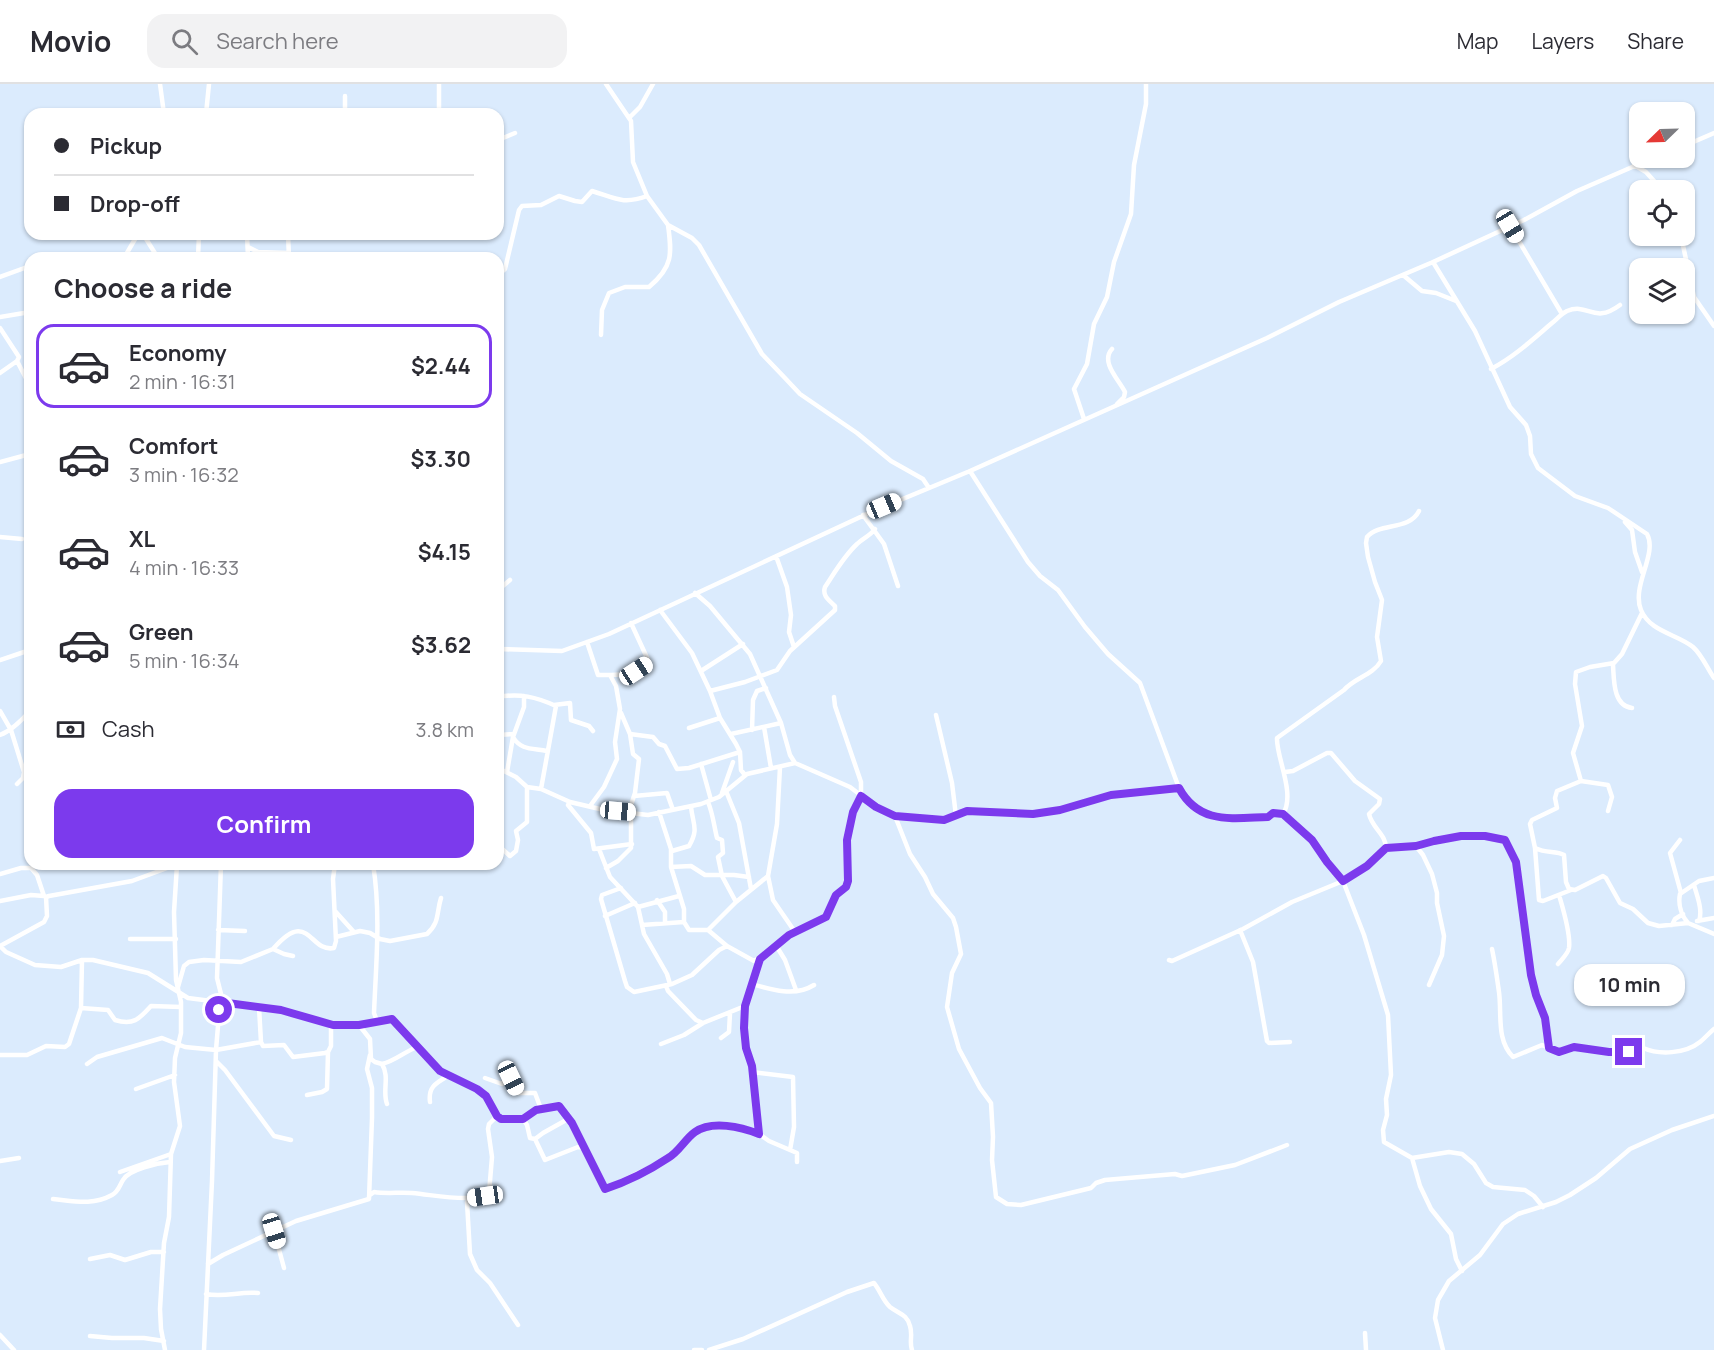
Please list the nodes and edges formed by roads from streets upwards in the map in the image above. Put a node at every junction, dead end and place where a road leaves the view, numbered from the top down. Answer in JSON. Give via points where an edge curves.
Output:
{"nodes":[{"id":1,"x":160,"y":84,"type":"edge"},
{"id":2,"x":209,"y":84,"type":"edge"},
{"id":3,"x":439,"y":84,"type":"edge"},
{"id":4,"x":606,"y":84,"type":"edge"},
{"id":5,"x":653,"y":84,"type":"edge"},
{"id":6,"x":1146,"y":84,"type":"edge"},
{"id":7,"x":345,"y":96,"type":"dead end"},
{"id":8,"x":163,"y":108,"type":"edge"},
{"id":9,"x":207,"y":108,"type":"edge"},
{"id":10,"x":345,"y":108,"type":"edge"},
{"id":11,"x":439,"y":108,"type":"edge"},
{"id":12,"x":629,"y":118,"type":"junction"},
{"id":13,"x":515,"y":133,"type":"dead end"},
{"id":14,"x":1714,"y":133,"type":"edge"},
{"id":15,"x":504,"y":138,"type":"edge"},
{"id":16,"x":1695,"y":141,"type":"edge"},
{"id":17,"x":1629,"y":167,"type":"edge"},
{"id":18,"x":1639,"y":168,"type":"edge"},
{"id":19,"x":1653,"y":180,"type":"edge"},
{"id":20,"x":647,"y":196,"type":"junction"},
{"id":21,"x":668,"y":225,"type":"junction"},
{"id":22,"x":1510,"y":226,"type":"junction"},
{"id":23,"x":247,"y":240,"type":"edge"},
{"id":24,"x":1683,"y":246,"type":"edge"},
{"id":25,"x":248,"y":247,"type":"junction"},
{"id":26,"x":248,"y":252,"type":"edge"},
{"id":27,"x":258,"y":252,"type":"edge"},
{"id":28,"x":1433,"y":262,"type":"junction"},
{"id":29,"x":24,"y":268,"type":"edge"},
{"id":30,"x":504,"y":270,"type":"edge"},
{"id":31,"x":1403,"y":275,"type":"junction"},
{"id":32,"x":0,"y":278,"type":"edge"},
{"id":33,"x":1456,"y":301,"type":"junction"},
{"id":34,"x":1620,"y":305,"type":"dead end"},
{"id":35,"x":24,"y":313,"type":"edge"},
{"id":36,"x":1562,"y":314,"type":"junction"},
{"id":37,"x":0,"y":317,"type":"edge"},
{"id":38,"x":1714,"y":327,"type":"edge"},
{"id":39,"x":0,"y":328,"type":"edge"},
{"id":40,"x":601,"y":335,"type":"dead end"},
{"id":41,"x":1112,"y":349,"type":"dead end"},
{"id":42,"x":17,"y":360,"type":"junction"},
{"id":43,"x":1491,"y":369,"type":"junction"},
{"id":44,"x":0,"y":373,"type":"edge"},
{"id":45,"x":24,"y":374,"type":"edge"},
{"id":46,"x":1115,"y":406,"type":"junction"},
{"id":47,"x":1084,"y":419,"type":"junction"},
{"id":48,"x":24,"y":456,"type":"edge"},
{"id":49,"x":0,"y":462,"type":"edge"},
{"id":50,"x":970,"y":471,"type":"junction"},
{"id":51,"x":929,"y":488,"type":"junction"},
{"id":52,"x":1419,"y":511,"type":"dead end"},
{"id":53,"x":1618,"y":514,"type":"junction"},
{"id":54,"x":863,"y":515,"type":"junction"},
{"id":55,"x":875,"y":529,"type":"junction"},
{"id":56,"x":0,"y":537,"type":"edge"},
{"id":57,"x":22,"y":539,"type":"dead end"},
{"id":58,"x":776,"y":556,"type":"junction"},
{"id":59,"x":1642,"y":572,"type":"junction"},
{"id":60,"x":510,"y":580,"type":"dead end"},
{"id":61,"x":504,"y":585,"type":"edge"},
{"id":62,"x":898,"y":586,"type":"dead end"},
{"id":63,"x":695,"y":593,"type":"junction"},
{"id":64,"x":660,"y":610,"type":"junction"},
{"id":65,"x":1642,"y":613,"type":"junction"},
{"id":66,"x":631,"y":623,"type":"junction"},
{"id":67,"x":587,"y":642,"type":"junction"},
{"id":68,"x":743,"y":644,"type":"junction"},
{"id":69,"x":794,"y":647,"type":"junction"},
{"id":70,"x":504,"y":649,"type":"edge"},
{"id":71,"x":24,"y":652,"type":"edge"},
{"id":72,"x":0,"y":660,"type":"edge"},
{"id":73,"x":1613,"y":664,"type":"junction"},
{"id":74,"x":700,"y":671,"type":"junction"},
{"id":75,"x":610,"y":675,"type":"junction"},
{"id":76,"x":761,"y":677,"type":"junction"},
{"id":77,"x":1714,"y":678,"type":"edge"},
{"id":78,"x":766,"y":688,"type":"junction"},
{"id":79,"x":710,"y":691,"type":"junction"},
{"id":80,"x":504,"y":696,"type":"edge"},
{"id":81,"x":524,"y":696,"type":"junction"},
{"id":82,"x":834,"y":697,"type":"dead end"},
{"id":83,"x":554,"y":705,"type":"junction"},
{"id":84,"x":1632,"y":708,"type":"dead end"},
{"id":85,"x":0,"y":711,"type":"edge"},
{"id":86,"x":620,"y":712,"type":"junction"},
{"id":87,"x":936,"y":715,"type":"dead end"},
{"id":88,"x":24,"y":716,"type":"edge"},
{"id":89,"x":720,"y":718,"type":"junction"},
{"id":90,"x":782,"y":723,"type":"junction"},
{"id":91,"x":764,"y":727,"type":"junction"},
{"id":92,"x":689,"y":728,"type":"dead end"},
{"id":93,"x":11,"y":730,"type":"junction"},
{"id":94,"x":752,"y":730,"type":"junction"},
{"id":95,"x":593,"y":731,"type":"dead end"},
{"id":96,"x":630,"y":734,"type":"junction"},
{"id":97,"x":731,"y":734,"type":"junction"},
{"id":98,"x":0,"y":735,"type":"edge"},
{"id":99,"x":504,"y":735,"type":"edge"},
{"id":100,"x":513,"y":736,"type":"junction"},
{"id":101,"x":548,"y":751,"type":"junction"},
{"id":102,"x":740,"y":752,"type":"junction"},
{"id":103,"x":733,"y":762,"type":"dead end"},
{"id":104,"x":795,"y":763,"type":"junction"},
{"id":105,"x":701,"y":764,"type":"junction"},
{"id":106,"x":780,"y":767,"type":"junction"},
{"id":107,"x":771,"y":768,"type":"junction"},
{"id":108,"x":504,"y":771,"type":"edge"},
{"id":109,"x":507,"y":772,"type":"junction"},
{"id":110,"x":1285,"y":772,"type":"junction"},
{"id":111,"x":745,"y":775,"type":"junction"},
{"id":112,"x":1581,"y":781,"type":"junction"},
{"id":113,"x":17,"y":784,"type":"dead end"},
{"id":114,"x":527,"y":787,"type":"junction"},
{"id":115,"x":1179,"y":788,"type":"junction"},
{"id":116,"x":541,"y":789,"type":"junction"},
{"id":117,"x":724,"y":793,"type":"junction"},
{"id":118,"x":634,"y":796,"type":"junction"},
{"id":119,"x":861,"y":796,"type":"junction"},
{"id":120,"x":710,"y":801,"type":"junction"},
{"id":121,"x":570,"y":802,"type":"junction"},
{"id":122,"x":590,"y":806,"type":"junction"},
{"id":123,"x":691,"y":807,"type":"junction"},
{"id":124,"x":673,"y":810,"type":"junction"},
{"id":125,"x":1608,"y":811,"type":"dead end"},
{"id":126,"x":631,"y":812,"type":"junction"},
{"id":127,"x":659,"y":812,"type":"junction"},
{"id":128,"x":1283,"y":814,"type":"junction"},
{"id":129,"x":895,"y":816,"type":"junction"},
{"id":130,"x":956,"y":816,"type":"junction"},
{"id":131,"x":1680,"y":840,"type":"dead end"},
{"id":132,"x":632,"y":844,"type":"junction"},
{"id":133,"x":1416,"y":846,"type":"junction"},
{"id":134,"x":1386,"y":848,"type":"junction"},
{"id":135,"x":1535,"y":848,"type":"junction"},
{"id":136,"x":599,"y":849,"type":"junction"},
{"id":137,"x":504,"y":850,"type":"edge"},
{"id":138,"x":672,"y":851,"type":"junction"},
{"id":139,"x":671,"y":867,"type":"junction"},
{"id":140,"x":24,"y":868,"type":"edge"},
{"id":141,"x":606,"y":868,"type":"junction"},
{"id":142,"x":32,"y":870,"type":"edge"},
{"id":143,"x":161,"y":870,"type":"edge"},
{"id":144,"x":177,"y":870,"type":"edge"},
{"id":145,"x":221,"y":870,"type":"edge"},
{"id":146,"x":334,"y":870,"type":"edge"},
{"id":147,"x":374,"y":870,"type":"edge"},
{"id":148,"x":0,"y":874,"type":"edge"},
{"id":149,"x":722,"y":876,"type":"junction"},
{"id":150,"x":768,"y":876,"type":"junction"},
{"id":151,"x":748,"y":877,"type":"junction"},
{"id":152,"x":1714,"y":878,"type":"edge"},
{"id":153,"x":1343,"y":881,"type":"junction"},
{"id":154,"x":1694,"y":885,"type":"junction"},
{"id":155,"x":621,"y":888,"type":"junction"},
{"id":156,"x":751,"y":889,"type":"junction"},
{"id":157,"x":1571,"y":890,"type":"junction"},
{"id":158,"x":1681,"y":893,"type":"junction"},
{"id":159,"x":1559,"y":895,"type":"junction"},
{"id":160,"x":679,"y":896,"type":"junction"},
{"id":161,"x":45,"y":897,"type":"junction"},
{"id":162,"x":441,"y":898,"type":"dead end"},
{"id":163,"x":657,"y":900,"type":"junction"},
{"id":164,"x":0,"y":901,"type":"edge"},
{"id":165,"x":736,"y":902,"type":"junction"},
{"id":166,"x":636,"y":905,"type":"junction"},
{"id":167,"x":335,"y":911,"type":"junction"},
{"id":168,"x":1683,"y":914,"type":"junction"},
{"id":169,"x":604,"y":916,"type":"junction"},
{"id":170,"x":1714,"y":918,"type":"edge"},
{"id":171,"x":1699,"y":921,"type":"junction"},
{"id":172,"x":684,"y":922,"type":"junction"},
{"id":173,"x":665,"y":923,"type":"junction"},
{"id":174,"x":1690,"y":923,"type":"junction"},
{"id":175,"x":642,"y":925,"type":"junction"},
{"id":176,"x":1672,"y":925,"type":"junction"},
{"id":177,"x":218,"y":930,"type":"junction"},
{"id":178,"x":376,"y":930,"type":"junction"},
{"id":179,"x":708,"y":930,"type":"junction"},
{"id":180,"x":1240,"y":930,"type":"junction"},
{"id":181,"x":245,"y":931,"type":"dead end"},
{"id":182,"x":354,"y":931,"type":"junction"},
{"id":183,"x":795,"y":932,"type":"junction"},
{"id":184,"x":370,"y":933,"type":"junction"},
{"id":185,"x":1714,"y":934,"type":"edge"},
{"id":186,"x":336,"y":937,"type":"junction"},
{"id":187,"x":376,"y":938,"type":"junction"},
{"id":188,"x":130,"y":939,"type":"dead end"},
{"id":189,"x":176,"y":939,"type":"junction"},
{"id":190,"x":0,"y":946,"type":"edge"},
{"id":191,"x":727,"y":946,"type":"junction"},
{"id":192,"x":777,"y":947,"type":"junction"},
{"id":193,"x":273,"y":949,"type":"junction"},
{"id":194,"x":1492,"y":949,"type":"dead end"},
{"id":195,"x":294,"y":956,"type":"dead end"},
{"id":196,"x":760,"y":959,"type":"junction"},
{"id":197,"x":82,"y":960,"type":"junction"},
{"id":198,"x":1169,"y":960,"type":"dead end"},
{"id":199,"x":217,"y":962,"type":"junction"},
{"id":200,"x":1558,"y":964,"type":"dead end"},
{"id":201,"x":752,"y":984,"type":"junction"},
{"id":202,"x":668,"y":985,"type":"junction"},
{"id":203,"x":814,"y":985,"type":"dead end"},
{"id":204,"x":1429,"y":985,"type":"dead end"},
{"id":205,"x":796,"y":990,"type":"junction"},
{"id":206,"x":178,"y":991,"type":"junction"},
{"id":207,"x":222,"y":1002,"type":"junction"},
{"id":208,"x":745,"y":1006,"type":"junction"},
{"id":209,"x":181,"y":1007,"type":"junction"},
{"id":210,"x":259,"y":1007,"type":"junction"},
{"id":211,"x":81,"y":1008,"type":"junction"},
{"id":212,"x":730,"y":1013,"type":"junction"},
{"id":213,"x":376,"y":1019,"type":"junction"},
{"id":214,"x":703,"y":1023,"type":"junction"},
{"id":215,"x":333,"y":1025,"type":"junction"},
{"id":216,"x":359,"y":1025,"type":"junction"},
{"id":217,"x":1714,"y":1029,"type":"edge"},
{"id":218,"x":721,"y":1038,"type":"dead end"},
{"id":219,"x":261,"y":1042,"type":"junction"},
{"id":220,"x":1290,"y":1042,"type":"dead end"},
{"id":221,"x":661,"y":1044,"type":"dead end"},
{"id":222,"x":179,"y":1045,"type":"junction"},
{"id":223,"x":417,"y":1047,"type":"junction"},
{"id":224,"x":1549,"y":1048,"type":"junction"},
{"id":225,"x":216,"y":1050,"type":"junction"},
{"id":226,"x":328,"y":1052,"type":"junction"},
{"id":227,"x":369,"y":1054,"type":"junction"},
{"id":228,"x":0,"y":1055,"type":"edge"},
{"id":229,"x":216,"y":1061,"type":"junction"},
{"id":230,"x":87,"y":1064,"type":"dead end"},
{"id":231,"x":382,"y":1064,"type":"junction"},
{"id":232,"x":752,"y":1072,"type":"junction"},
{"id":233,"x":175,"y":1075,"type":"junction"},
{"id":234,"x":448,"y":1076,"type":"junction"},
{"id":235,"x":484,"y":1078,"type":"dead end"},
{"id":236,"x":136,"y":1089,"type":"dead end"},
{"id":237,"x":307,"y":1095,"type":"dead end"},
{"id":238,"x":430,"y":1102,"type":"dead end"},
{"id":239,"x":387,"y":1104,"type":"dead end"},
{"id":240,"x":541,"y":1109,"type":"junction"},
{"id":241,"x":497,"y":1116,"type":"junction"},
{"id":242,"x":1714,"y":1116,"type":"edge"},
{"id":243,"x":523,"y":1119,"type":"junction"},
{"id":244,"x":569,"y":1119,"type":"junction"},
{"id":245,"x":759,"y":1134,"type":"junction"},
{"id":246,"x":535,"y":1139,"type":"junction"},
{"id":247,"x":291,"y":1140,"type":"dead end"},
{"id":248,"x":1287,"y":1145,"type":"dead end"},
{"id":249,"x":585,"y":1148,"type":"junction"},
{"id":250,"x":790,"y":1150,"type":"junction"},
{"id":251,"x":171,"y":1154,"type":"junction"},
{"id":252,"x":19,"y":1158,"type":"dead end"},
{"id":253,"x":1412,"y":1158,"type":"junction"},
{"id":254,"x":0,"y":1161,"type":"edge"},
{"id":255,"x":170,"y":1162,"type":"junction"},
{"id":256,"x":797,"y":1162,"type":"dead end"},
{"id":257,"x":120,"y":1172,"type":"dead end"},
{"id":258,"x":370,"y":1195,"type":"junction"},
{"id":259,"x":470,"y":1198,"type":"junction"},
{"id":260,"x":52,"y":1199,"type":"dead end"},
{"id":261,"x":1543,"y":1207,"type":"junction"},
{"id":262,"x":274,"y":1231,"type":"junction"},
{"id":263,"x":161,"y":1252,"type":"junction"},
{"id":264,"x":90,"y":1259,"type":"dead end"},
{"id":265,"x":208,"y":1264,"type":"junction"},
{"id":266,"x":284,"y":1268,"type":"dead end"},
{"id":267,"x":1462,"y":1270,"type":"junction"},
{"id":268,"x":258,"y":1293,"type":"dead end"},
{"id":269,"x":207,"y":1294,"type":"junction"},
{"id":270,"x":518,"y":1325,"type":"dead end"},
{"id":271,"x":1365,"y":1333,"type":"dead end"},
{"id":272,"x":0,"y":1335,"type":"edge"},
{"id":273,"x":90,"y":1336,"type":"dead end"},
{"id":274,"x":164,"y":1341,"type":"junction"},
{"id":275,"x":14,"y":1350,"type":"edge"},
{"id":276,"x":165,"y":1350,"type":"edge"},
{"id":277,"x":204,"y":1350,"type":"edge"},
{"id":278,"x":694,"y":1350,"type":"edge"},
{"id":279,"x":702,"y":1350,"type":"edge"},
{"id":280,"x":709,"y":1350,"type":"edge"},
{"id":281,"x":714,"y":1350,"type":"edge"},
{"id":282,"x":912,"y":1350,"type":"edge"},
{"id":283,"x":1366,"y":1350,"type":"edge"},
{"id":284,"x":1443,"y":1350,"type":"edge"}],
"edges":[{"from":1,"to":8,"type":"street"},
{"from":2,"to":9,"type":"street"},
{"from":3,"to":11,"type":"street"},
{"from":4,"to":12,"type":"street"},
{"from":5,"to":12,"type":"street"},
{"from":6,"to":47,"type":"street","via":[[1131,214],[1107,297],[1094,324],[1087,364],[1074,389]]},
{"from":7,"to":10,"type":"street"},
{"from":12,"to":20,"type":"street","via":[[633,162]]},
{"from":13,"to":15,"type":"street"},
{"from":14,"to":16,"type":"street"},
{"from":17,"to":22,"type":"street"},
{"from":18,"to":19,"type":"street"},
{"from":20,"to":21,"type":"street"},
{"from":20,"to":30,"type":"street","via":[[628,201],[592,191],[582,202],[559,196],[541,205],[522,206]]},
{"from":21,"to":40,"type":"street","via":[[670,261],[649,287],[625,287],[609,293],[602,310]]},
{"from":21,"to":51,"type":"street","via":[[699,245],[762,354],[800,394],[891,461],[923,479]]},
{"from":22,"to":28,"type":"street"},
{"from":22,"to":36,"type":"street"},
{"from":23,"to":25,"type":"street"},
{"from":24,"to":38,"type":"street","via":[[1694,297]]},
{"from":25,"to":26,"type":"street"},
{"from":25,"to":27,"type":"street"},
{"from":28,"to":31,"type":"street"},
{"from":28,"to":33,"type":"street"},
{"from":29,"to":32,"type":"street"},
{"from":31,"to":33,"type":"street","via":[[1418,289]]},
{"from":31,"to":46,"type":"street"},
{"from":33,"to":43,"type":"street"},
{"from":34,"to":36,"type":"street","via":[[1603,315],[1580,310]]},
{"from":35,"to":37,"type":"street"},
{"from":36,"to":43,"type":"street"},
{"from":39,"to":42,"type":"street","via":[[19,357]]},
{"from":41,"to":46,"type":"street","via":[[1107,360],[1125,393]]},
{"from":42,"to":44,"type":"street"},
{"from":42,"to":45,"type":"street"},
{"from":43,"to":53,"type":"street","via":[[1510,407],[1526,424],[1531,454],[1538,468],[1575,496]]},
{"from":46,"to":47,"type":"street"},
{"from":47,"to":50,"type":"street"},
{"from":48,"to":49,"type":"street"},
{"from":50,"to":51,"type":"street"},
{"from":50,"to":115,"type":"street","via":[[1028,562],[1058,590],[1107,654],[1140,683]]},
{"from":51,"to":54,"type":"street"},
{"from":52,"to":110,"type":"street","via":[[1414,519],[1367,537],[1368,557],[1382,600],[1377,637],[1380,664],[1279,736]]},
{"from":53,"to":59,"type":"street","via":[[1632,530]]},
{"from":53,"to":59,"type":"street","via":[[1649,537],[1650,552]]},
{"from":54,"to":55,"type":"street"},
{"from":54,"to":58,"type":"street"},
{"from":55,"to":62,"type":"street"},
{"from":55,"to":69,"type":"street","via":[[851,550],[825,587],[826,597],[835,610]]},
{"from":56,"to":57,"type":"street"},
{"from":58,"to":63,"type":"street"},
{"from":58,"to":69,"type":"street","via":[[787,587],[789,632]]},
{"from":59,"to":65,"type":"street"},
{"from":60,"to":61,"type":"street"},
{"from":63,"to":64,"type":"street"},
{"from":63,"to":68,"type":"street"},
{"from":64,"to":66,"type":"street"},
{"from":64,"to":74,"type":"street","via":[[688,645]]},
{"from":65,"to":73,"type":"street"},
{"from":65,"to":77,"type":"street","via":[[1658,629],[1695,649]]},
{"from":66,"to":67,"type":"street"},
{"from":66,"to":75,"type":"street","via":[[649,662],[626,675]]},
{"from":67,"to":70,"type":"street","via":[[558,651]]},
{"from":67,"to":75,"type":"street","via":[[597,675]]},
{"from":68,"to":74,"type":"street"},
{"from":68,"to":76,"type":"street"},
{"from":69,"to":76,"type":"street","via":[[777,670]]},
{"from":71,"to":72,"type":"street"},
{"from":73,"to":84,"type":"street","via":[[1618,699]]},
{"from":73,"to":112,"type":"street","via":[[1576,672],[1582,726],[1573,752]]},
{"from":74,"to":79,"type":"street"},
{"from":75,"to":86,"type":"street"},
{"from":76,"to":78,"type":"street"},
{"from":76,"to":79,"type":"street"},
{"from":78,"to":90,"type":"street"},
{"from":78,"to":94,"type":"street","via":[[756,692],[753,700]]},
{"from":79,"to":89,"type":"street"},
{"from":80,"to":81,"type":"street"},
{"from":81,"to":83,"type":"street"},
{"from":81,"to":100,"type":"street"},
{"from":82,"to":119,"type":"street","via":[[860,777]]},
{"from":83,"to":95,"type":"street","via":[[568,703],[571,720]]},
{"from":83,"to":101,"type":"street","via":[[557,709]]},
{"from":85,"to":93,"type":"street"},
{"from":86,"to":96,"type":"street"},
{"from":86,"to":122,"type":"street","via":[[616,764]]},
{"from":87,"to":130,"type":"street"},
{"from":88,"to":93,"type":"street"},
{"from":89,"to":92,"type":"street"},
{"from":89,"to":97,"type":"street"},
{"from":90,"to":91,"type":"street"},
{"from":90,"to":104,"type":"street"},
{"from":91,"to":94,"type":"street"},
{"from":91,"to":107,"type":"street"},
{"from":93,"to":98,"type":"street"},
{"from":93,"to":113,"type":"street","via":[[24,772]]},
{"from":94,"to":97,"type":"street"},
{"from":96,"to":105,"type":"street","via":[[653,737],[665,746],[677,769]]},
{"from":96,"to":118,"type":"street","via":[[632,752],[639,761]]},
{"from":97,"to":102,"type":"street"},
{"from":99,"to":100,"type":"street"},
{"from":100,"to":101,"type":"street","via":[[524,747]]},
{"from":100,"to":109,"type":"street"},
{"from":101,"to":116,"type":"street"},
{"from":102,"to":105,"type":"street"},
{"from":102,"to":111,"type":"street"},
{"from":103,"to":117,"type":"street"},
{"from":104,"to":106,"type":"street"},
{"from":104,"to":119,"type":"street","via":[[850,787]]},
{"from":105,"to":120,"type":"street"},
{"from":106,"to":107,"type":"street"},
{"from":106,"to":150,"type":"street","via":[[777,825]]},
{"from":107,"to":111,"type":"street"},
{"from":108,"to":109,"type":"street"},
{"from":109,"to":114,"type":"street"},
{"from":110,"to":128,"type":"street"},
{"from":110,"to":134,"type":"street","via":[[1331,753],[1355,781],[1380,799],[1369,814]]},
{"from":111,"to":117,"type":"street"},
{"from":112,"to":125,"type":"street","via":[[1608,785],[1612,797]]},
{"from":112,"to":135,"type":"street","via":[[1557,791],[1557,808],[1532,820]]},
{"from":114,"to":116,"type":"street"},
{"from":114,"to":137,"type":"street","via":[[527,822],[516,831],[516,851],[510,856]]},
{"from":115,"to":128,"type":"street","via":[[1194,808],[1212,817]]},
{"from":115,"to":130,"type":"street","via":[[1111,795],[1033,814],[974,810]]},
{"from":116,"to":121,"type":"street"},
{"from":117,"to":120,"type":"street"},
{"from":117,"to":151,"type":"street","via":[[739,823]]},
{"from":118,"to":124,"type":"street","via":[[667,793]]},
{"from":118,"to":126,"type":"street"},
{"from":119,"to":129,"type":"street"},
{"from":119,"to":183,"type":"street","via":[[847,840],[847,884],[836,895],[826,917]]},
{"from":120,"to":123,"type":"street"},
{"from":120,"to":149,"type":"street","via":[[717,838],[724,847],[718,858]]},
{"from":121,"to":122,"type":"street"},
{"from":121,"to":136,"type":"street","via":[[591,833],[594,849]]},
{"from":122,"to":126,"type":"street"},
{"from":123,"to":124,"type":"street"},
{"from":123,"to":138,"type":"street","via":[[694,838],[689,846]]},
{"from":124,"to":127,"type":"street"},
{"from":126,"to":127,"type":"street"},
{"from":126,"to":132,"type":"street"},
{"from":127,"to":138,"type":"street"},
{"from":128,"to":153,"type":"street","via":[[1312,840]]},
{"from":129,"to":130,"type":"street","via":[[944,820]]},
{"from":129,"to":248,"type":"street","via":[[910,854],[956,927],[961,954],[952,974],[947,1007],[959,1049],[991,1103],[992,1160],[995,1192],[1000,1201],[1021,1205],[1091,1188],[1105,1180],[1182,1176],[1242,1163]]},
{"from":131,"to":158,"type":"street","via":[[1670,853]]},
{"from":132,"to":136,"type":"street"},
{"from":132,"to":141,"type":"street","via":[[627,853]]},
{"from":133,"to":134,"type":"street"},
{"from":133,"to":204,"type":"street","via":[[1432,874],[1444,936],[1442,955]]},
{"from":133,"to":224,"type":"street","via":[[1452,837],[1485,836],[1503,838],[1509,845],[1516,862],[1531,975],[1545,1018]]},
{"from":134,"to":153,"type":"street"},
{"from":135,"to":157,"type":"street","via":[[1563,853],[1566,882]]},
{"from":135,"to":159,"type":"street","via":[[1539,899]]},
{"from":136,"to":141,"type":"street"},
{"from":138,"to":139,"type":"street"},
{"from":139,"to":149,"type":"street","via":[[691,866],[701,874]]},
{"from":139,"to":160,"type":"street"},
{"from":140,"to":148,"type":"street"},
{"from":141,"to":155,"type":"street"},
{"from":142,"to":161,"type":"street"},
{"from":143,"to":161,"type":"street","via":[[132,881]]},
{"from":144,"to":189,"type":"street"},
{"from":145,"to":177,"type":"street"},
{"from":146,"to":167,"type":"street"},
{"from":147,"to":178,"type":"street"},
{"from":149,"to":151,"type":"street"},
{"from":149,"to":165,"type":"street"},
{"from":150,"to":156,"type":"street"},
{"from":150,"to":183,"type":"street","via":[[773,900]]},
{"from":151,"to":156,"type":"street"},
{"from":152,"to":154,"type":"street"},
{"from":153,"to":180,"type":"street"},
{"from":153,"to":253,"type":"street","via":[[1388,1015],[1391,1075],[1383,1139]]},
{"from":154,"to":158,"type":"street"},
{"from":154,"to":171,"type":"street"},
{"from":155,"to":166,"type":"street"},
{"from":155,"to":169,"type":"street","via":[[602,895]]},
{"from":156,"to":165,"type":"street"},
{"from":157,"to":159,"type":"street"},
{"from":157,"to":176,"type":"street","via":[[1603,876],[1621,904],[1653,925]]},
{"from":158,"to":168,"type":"street"},
{"from":159,"to":200,"type":"street","via":[[1569,947]]},
{"from":160,"to":163,"type":"street"},
{"from":160,"to":172,"type":"street"},
{"from":161,"to":164,"type":"street","via":[[31,895]]},
{"from":161,"to":190,"type":"street","via":[[44,922]]},
{"from":162,"to":187,"type":"street","via":[[438,921],[427,934],[396,940]]},
{"from":163,"to":166,"type":"street"},
{"from":163,"to":173,"type":"street","via":[[665,912]]},
{"from":165,"to":179,"type":"street"},
{"from":166,"to":169,"type":"street"},
{"from":166,"to":175,"type":"street"},
{"from":167,"to":182,"type":"street"},
{"from":167,"to":186,"type":"street"},
{"from":168,"to":174,"type":"street"},
{"from":168,"to":176,"type":"street"},
{"from":169,"to":202,"type":"street","via":[[627,987],[634,992]]},
{"from":170,"to":171,"type":"street"},
{"from":171,"to":174,"type":"street"},
{"from":172,"to":173,"type":"street"},
{"from":172,"to":179,"type":"street","via":[[690,931]]},
{"from":173,"to":175,"type":"street"},
{"from":174,"to":176,"type":"street"},
{"from":174,"to":185,"type":"street"},
{"from":175,"to":202,"type":"street","via":[[667,974]]},
{"from":177,"to":181,"type":"street"},
{"from":177,"to":199,"type":"street"},
{"from":178,"to":184,"type":"street"},
{"from":178,"to":187,"type":"street"},
{"from":179,"to":191,"type":"street"},
{"from":180,"to":198,"type":"street"},
{"from":180,"to":220,"type":"street","via":[[1253,962],[1267,1041]]},
{"from":182,"to":184,"type":"street"},
{"from":182,"to":186,"type":"street"},
{"from":183,"to":192,"type":"street"},
{"from":184,"to":187,"type":"street"},
{"from":186,"to":193,"type":"street","via":[[335,946],[328,949],[308,934],[291,932]]},
{"from":187,"to":213,"type":"street"},
{"from":188,"to":189,"type":"street"},
{"from":189,"to":206,"type":"street"},
{"from":190,"to":197,"type":"street","via":[[34,965],[61,967]]},
{"from":191,"to":196,"type":"street","via":[[751,961]]},
{"from":191,"to":202,"type":"street","via":[[697,972]]},
{"from":192,"to":196,"type":"street"},
{"from":192,"to":205,"type":"street"},
{"from":193,"to":195,"type":"street"},
{"from":193,"to":199,"type":"street","via":[[241,962]]},
{"from":194,"to":224,"type":"street","via":[[1500,994],[1500,1024],[1510,1054],[1515,1057],[1542,1046]]},
{"from":196,"to":201,"type":"street"},
{"from":197,"to":206,"type":"street","via":[[148,972]]},
{"from":197,"to":211,"type":"street"},
{"from":199,"to":206,"type":"street","via":[[186,963]]},
{"from":199,"to":207,"type":"street"},
{"from":201,"to":205,"type":"street","via":[[780,992]]},
{"from":201,"to":208,"type":"street"},
{"from":202,"to":214,"type":"street","via":[[668,991]]},
{"from":203,"to":205,"type":"street"},
{"from":206,"to":207,"type":"street","via":[[188,998]]},
{"from":206,"to":209,"type":"street"},
{"from":207,"to":210,"type":"street"},
{"from":207,"to":225,"type":"street"},
{"from":208,"to":212,"type":"street"},
{"from":208,"to":232,"type":"street"},
{"from":209,"to":211,"type":"street","via":[[151,1006],[145,1015],[130,1022],[114,1020],[108,1010]]},
{"from":209,"to":222,"type":"street"},
{"from":210,"to":215,"type":"street"},
{"from":210,"to":219,"type":"street"},
{"from":211,"to":228,"type":"street","via":[[67,1046],[46,1046],[27,1055]]},
{"from":212,"to":214,"type":"street"},
{"from":212,"to":218,"type":"street","via":[[729,1032]]},
{"from":213,"to":216,"type":"street"},
{"from":213,"to":223,"type":"street","via":[[392,1019]]},
{"from":214,"to":221,"type":"street"},
{"from":215,"to":216,"type":"street"},
{"from":215,"to":226,"type":"street"},
{"from":216,"to":227,"type":"street","via":[[370,1039]]},
{"from":217,"to":224,"type":"street","via":[[1694,1045],[1673,1052],[1643,1048],[1609,1052],[1574,1047],[1559,1052]]},
{"from":219,"to":225,"type":"street"},
{"from":219,"to":226,"type":"street","via":[[263,1046],[284,1045],[293,1057]]},
{"from":222,"to":225,"type":"street"},
{"from":222,"to":230,"type":"street","via":[[162,1038],[97,1057]]},
{"from":222,"to":233,"type":"street"},
{"from":223,"to":231,"type":"street"},
{"from":223,"to":234,"type":"street"},
{"from":225,"to":229,"type":"street"},
{"from":226,"to":237,"type":"street","via":[[327,1089]]},
{"from":227,"to":231,"type":"street","via":[[373,1061]]},
{"from":227,"to":258,"type":"street"},
{"from":229,"to":247,"type":"street","via":[[274,1136]]},
{"from":229,"to":265,"type":"street"},
{"from":231,"to":239,"type":"street"},
{"from":232,"to":245,"type":"street"},
{"from":232,"to":250,"type":"street","via":[[793,1077],[794,1127]]},
{"from":233,"to":236,"type":"street"},
{"from":233,"to":251,"type":"street","via":[[180,1126]]},
{"from":234,"to":238,"type":"street","via":[[432,1087]]},
{"from":234,"to":241,"type":"street","via":[[486,1096]]},
{"from":235,"to":240,"type":"street","via":[[502,1084],[509,1077],[518,1093],[536,1092]]},
{"from":240,"to":243,"type":"street"},
{"from":240,"to":244,"type":"street","via":[[559,1106]]},
{"from":241,"to":243,"type":"street"},
{"from":241,"to":259,"type":"street","via":[[489,1124],[489,1193]]},
{"from":242,"to":261,"type":"street","via":[[1630,1149],[1580,1189]]},
{"from":243,"to":246,"type":"street","via":[[530,1138]]},
{"from":244,"to":246,"type":"street"},
{"from":244,"to":249,"type":"street"},
{"from":245,"to":249,"type":"street","via":[[743,1128],[703,1128],[671,1157],[605,1189]]},
{"from":245,"to":250,"type":"street"},
{"from":246,"to":249,"type":"street","via":[[545,1160]]},
{"from":250,"to":256,"type":"street","via":[[798,1154]]},
{"from":251,"to":255,"type":"street"},
{"from":251,"to":257,"type":"street"},
{"from":252,"to":254,"type":"street"},
{"from":253,"to":261,"type":"street","via":[[1462,1154],[1486,1183],[1525,1190]]},
{"from":253,"to":267,"type":"street","via":[[1431,1209],[1451,1234]]},
{"from":255,"to":260,"type":"street","via":[[156,1163],[125,1177],[117,1192],[96,1201]]},
{"from":255,"to":263,"type":"street","via":[[170,1211]]},
{"from":258,"to":259,"type":"street","via":[[374,1192]]},
{"from":258,"to":262,"type":"street","via":[[365,1201]]},
{"from":259,"to":270,"type":"street","via":[[466,1212],[470,1254],[477,1270]]},
{"from":261,"to":267,"type":"street","via":[[1510,1218],[1480,1255]]},
{"from":262,"to":265,"type":"street"},
{"from":262,"to":266,"type":"street"},
{"from":263,"to":264,"type":"street","via":[[125,1260],[110,1255]]},
{"from":263,"to":274,"type":"street"},
{"from":265,"to":269,"type":"street"},
{"from":267,"to":284,"type":"street","via":[[1444,1288],[1435,1310]]},
{"from":268,"to":269,"type":"street"},
{"from":269,"to":277,"type":"street"},
{"from":271,"to":283,"type":"street"},
{"from":272,"to":275,"type":"street"},
{"from":273,"to":274,"type":"street"},
{"from":274,"to":276,"type":"street"},
{"from":278,"to":279,"type":"street"},
{"from":280,"to":281,"type":"street"},
{"from":281,"to":282,"type":"street","via":[[874,1283],[888,1305],[909,1322]]}]}
